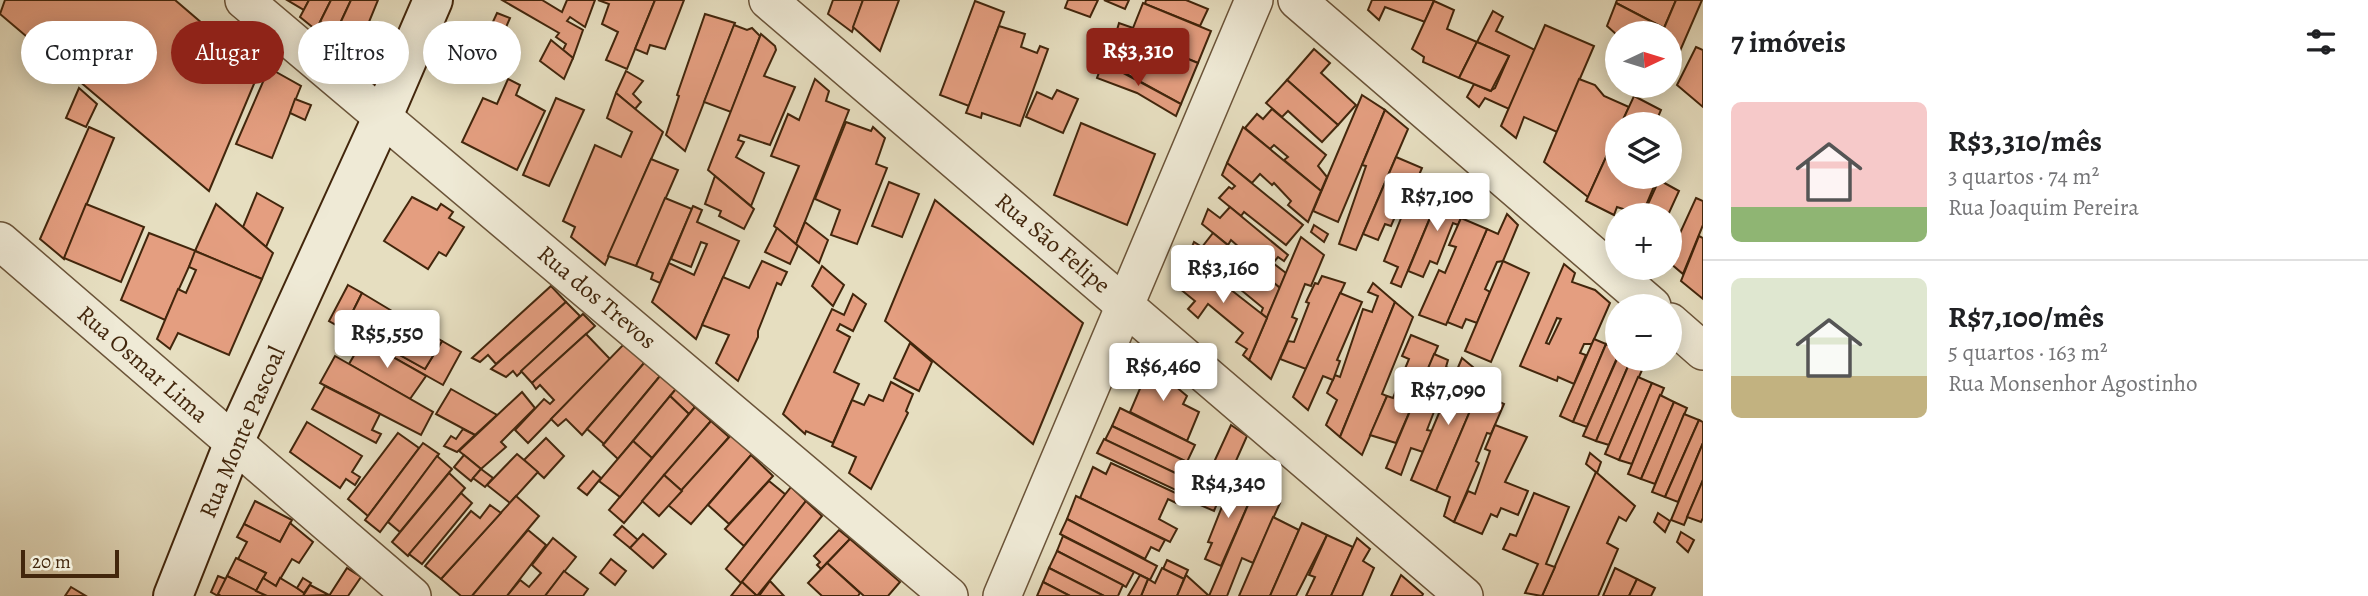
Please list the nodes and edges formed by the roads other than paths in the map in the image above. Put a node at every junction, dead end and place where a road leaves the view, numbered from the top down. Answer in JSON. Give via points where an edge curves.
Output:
{"nodes":[{"id":1,"x":244,"y":0,"type":"edge"},
{"id":2,"x":433,"y":0,"type":"edge"},
{"id":3,"x":768,"y":0,"type":"edge"},
{"id":4,"x":1254,"y":0,"type":"edge"},
{"id":5,"x":1297,"y":0,"type":"edge"},
{"id":6,"x":383,"y":116,"type":"junction"},
{"id":7,"x":0,"y":241,"type":"edge"},
{"id":8,"x":1638,"y":294,"type":"edge"},
{"id":9,"x":1125,"y":304,"type":"junction"},
{"id":10,"x":1682,"y":333,"type":"edge"},
{"id":11,"x":1703,"y":351,"type":"edge"},
{"id":12,"x":234,"y":442,"type":"junction"},
{"id":13,"x":173,"y":596,"type":"edge"},
{"id":14,"x":412,"y":596,"type":"edge"},
{"id":15,"x":949,"y":596,"type":"edge"},
{"id":16,"x":1002,"y":596,"type":"edge"},
{"id":17,"x":1464,"y":596,"type":"edge"}],
"edges":[{"from":1,"to":6,"type":"street","name":"Rua dos Trevos"},
{"from":2,"to":6,"type":"street","name":"Rua Monte Pascoal"},
{"from":3,"to":9,"type":"street","name":"Rua São Felipe"},
{"from":4,"to":9,"type":"street"},
{"from":5,"to":8,"type":"street"},
{"from":6,"to":12,"type":"street","name":"Rua Monte Pascoal"},
{"from":6,"to":15,"type":"street","name":"Rua dos Trevos"},
{"from":7,"to":12,"type":"street","name":"Rua Osmar Lima"},
{"from":9,"to":16,"type":"street"},
{"from":9,"to":17,"type":"street","name":"Rua São Felipe"},
{"from":10,"to":11,"type":"street"},
{"from":12,"to":13,"type":"street","name":"Rua Monte Pascoal"},
{"from":12,"to":14,"type":"street","name":"Rua Osmar Lima"}]}
